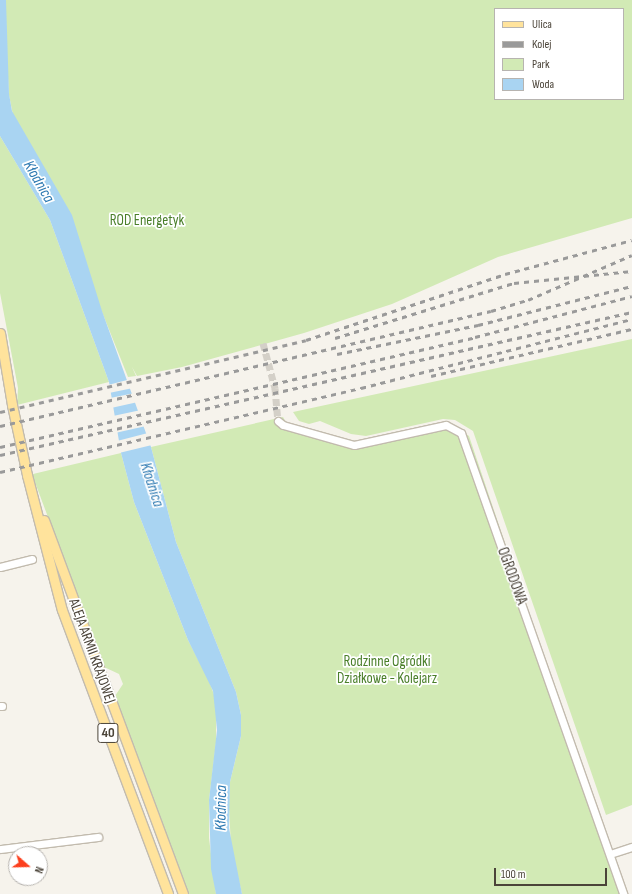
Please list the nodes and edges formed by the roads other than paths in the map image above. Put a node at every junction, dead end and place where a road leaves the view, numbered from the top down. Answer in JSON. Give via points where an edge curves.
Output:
{"nodes":[{"id":1,"x":0,"y":333,"type":"edge"},
{"id":2,"x":0,"y":367,"type":"edge"},
{"id":3,"x":12,"y":405,"type":"junction"},
{"id":4,"x":281,"y":423,"type":"dead end"},
{"id":5,"x":27,"y":475,"type":"junction"},
{"id":6,"x":32,"y":559,"type":"dead end"},
{"id":7,"x":0,"y":567,"type":"edge"},
{"id":8,"x":98,"y":836,"type":"dead end"},
{"id":9,"x":632,"y":847,"type":"edge"},
{"id":10,"x":0,"y":849,"type":"edge"},
{"id":11,"x":610,"y":854,"type":"junction"},
{"id":12,"x":168,"y":894,"type":"edge"},
{"id":13,"x":183,"y":894,"type":"edge"},
{"id":14,"x":623,"y":894,"type":"edge"}],
"edges":[{"from":1,"to":3,"type":"main road","name":"ALEJA ARMII KRAJOWEJ","number":"40"},
{"from":2,"to":3,"type":"main road","name":"ALEJA ARMII KRAJOWEJ","number":"40"},
{"from":3,"to":5,"type":"main road","name":"ALEJA ARMII KRAJOWEJ","number":"40"},
{"from":4,"to":11,"type":"street","name":"OGRODOWA","via":[[354,445],[446,425],[461,433]]},
{"from":5,"to":12,"type":"main road","name":"ALEJA ARMII KRAJOWEJ","number":"40","via":[[62,610]]},
{"from":5,"to":13,"type":"main road","name":"ALEJA ARMII KRAJOWEJ","number":"40"},
{"from":6,"to":7,"type":"street"},
{"from":8,"to":10,"type":"street"},
{"from":9,"to":11,"type":"street"},
{"from":11,"to":14,"type":"street","name":"OGRODOWA"}]}
